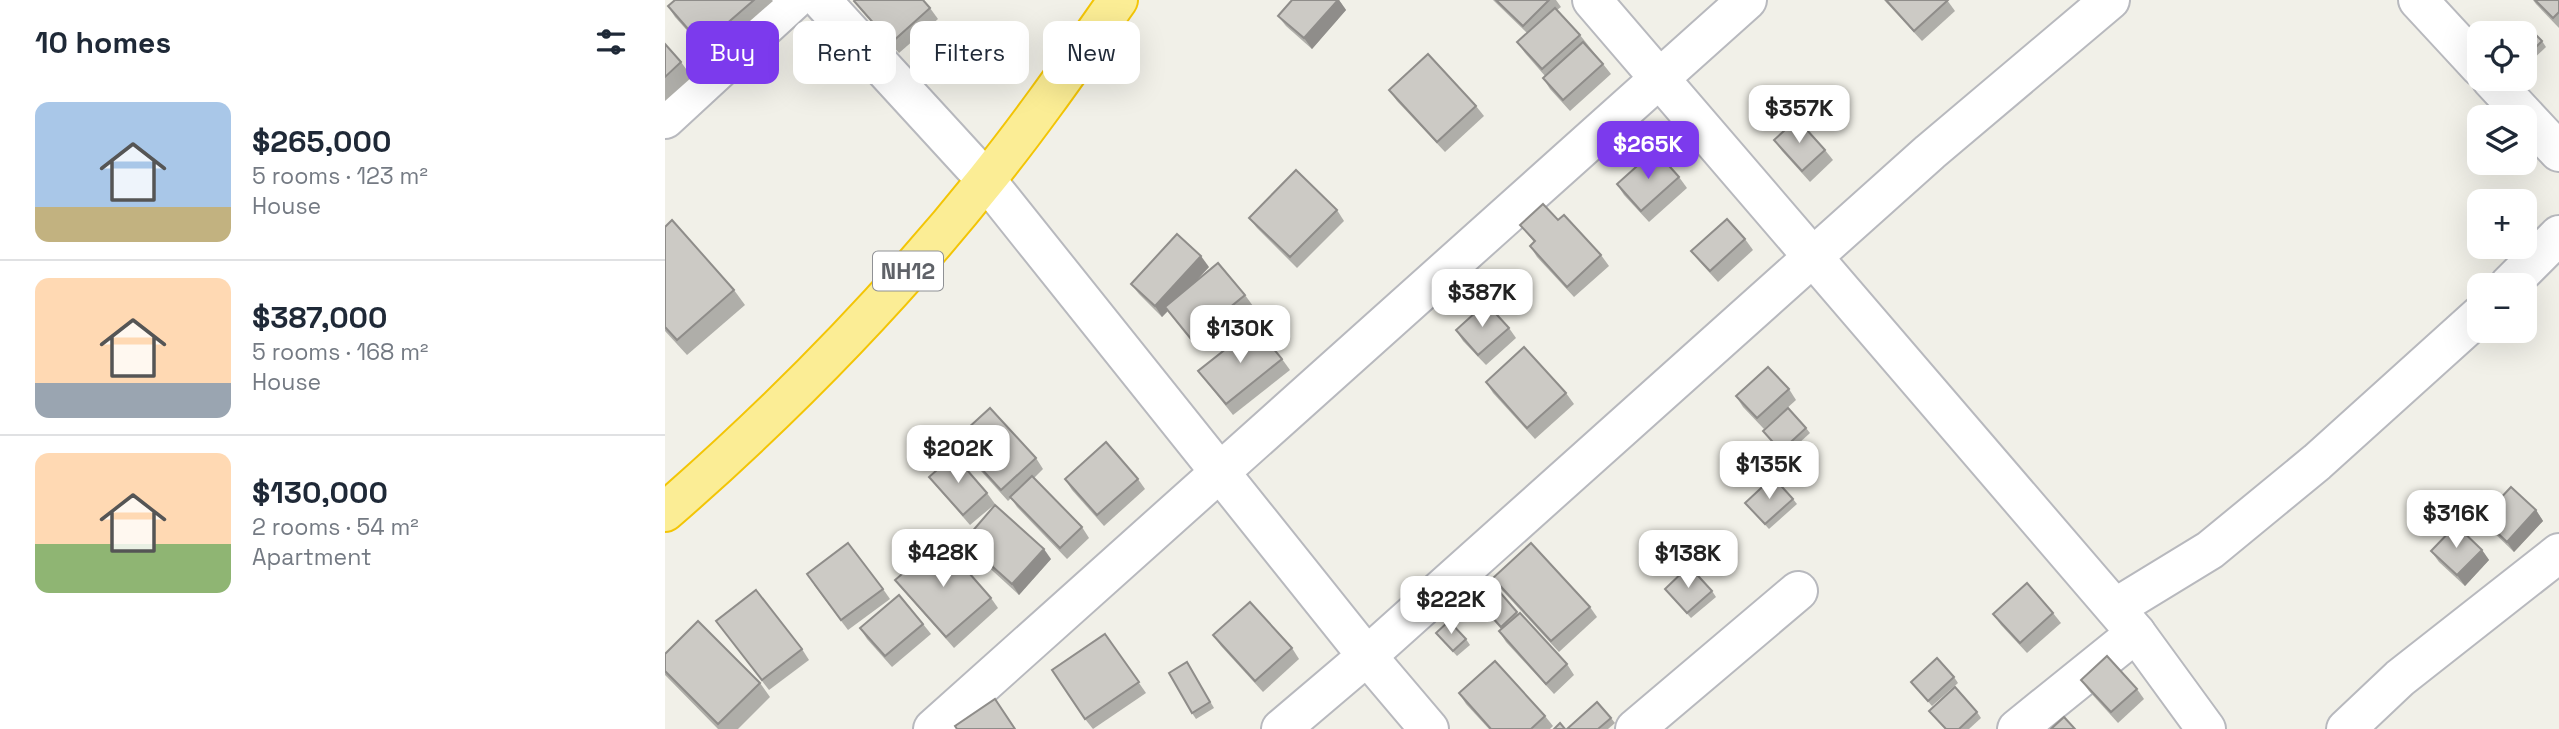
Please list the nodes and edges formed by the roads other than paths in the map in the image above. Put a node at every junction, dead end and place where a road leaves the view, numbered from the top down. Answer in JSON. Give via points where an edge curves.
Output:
{"nodes":[{"id":1,"x":794,"y":0,"type":"edge"},
{"id":2,"x":821,"y":0,"type":"edge"},
{"id":3,"x":1118,"y":0,"type":"edge"},
{"id":4,"x":1592,"y":0,"type":"edge"},
{"id":5,"x":1747,"y":0,"type":"edge"},
{"id":6,"x":2110,"y":0,"type":"edge"},
{"id":7,"x":2418,"y":0,"type":"edge"},
{"id":8,"x":2467,"y":53,"type":"edge"},
{"id":9,"x":1660,"y":79,"type":"junction"},
{"id":10,"x":2502,"y":91,"type":"edge"},
{"id":11,"x":665,"y":119,"type":"edge"},
{"id":12,"x":2559,"y":152,"type":"edge"},
{"id":13,"x":986,"y":180,"type":"junction"},
{"id":14,"x":2559,"y":235,"type":"edge"},
{"id":15,"x":1813,"y":258,"type":"junction"},
{"id":16,"x":2521,"y":273,"type":"edge"},
{"id":17,"x":2467,"y":327,"type":"edge"},
{"id":18,"x":1219,"y":472,"type":"junction"},
{"id":19,"x":665,"y":512,"type":"edge"},
{"id":20,"x":2559,"y":553,"type":"edge"},
{"id":21,"x":1798,"y":591,"type":"dead end"},
{"id":22,"x":2125,"y":621,"type":"junction"},
{"id":23,"x":1367,"y":656,"type":"junction"},
{"id":24,"x":933,"y":729,"type":"edge"},
{"id":25,"x":1281,"y":729,"type":"edge"},
{"id":26,"x":1429,"y":729,"type":"edge"},
{"id":27,"x":1635,"y":729,"type":"edge"},
{"id":28,"x":2017,"y":729,"type":"edge"},
{"id":29,"x":2206,"y":729,"type":"edge"},
{"id":30,"x":2346,"y":729,"type":"edge"}],
"edges":[{"from":1,"to":11,"type":"street"},
{"from":2,"to":13,"type":"street"},
{"from":3,"to":13,"type":"highway","number":"NH12"},
{"from":4,"to":9,"type":"street"},
{"from":5,"to":9,"type":"street"},
{"from":6,"to":15,"type":"street"},
{"from":7,"to":8,"type":"street"},
{"from":9,"to":15,"type":"street"},
{"from":9,"to":18,"type":"street"},
{"from":10,"to":12,"type":"street"},
{"from":13,"to":18,"type":"street"},
{"from":13,"to":19,"type":"highway","number":"NH12","via":[[856,330],[787,401]]},
{"from":14,"to":16,"type":"street"},
{"from":15,"to":22,"type":"street"},
{"from":15,"to":23,"type":"street"},
{"from":17,"to":22,"type":"street","via":[[2317,462]]},
{"from":18,"to":23,"type":"street"},
{"from":18,"to":24,"type":"street"},
{"from":20,"to":30,"type":"street","via":[[2400,678]]},
{"from":21,"to":27,"type":"street"},
{"from":22,"to":28,"type":"street"},
{"from":22,"to":29,"type":"street"},
{"from":23,"to":25,"type":"street"},
{"from":23,"to":26,"type":"street"}]}
